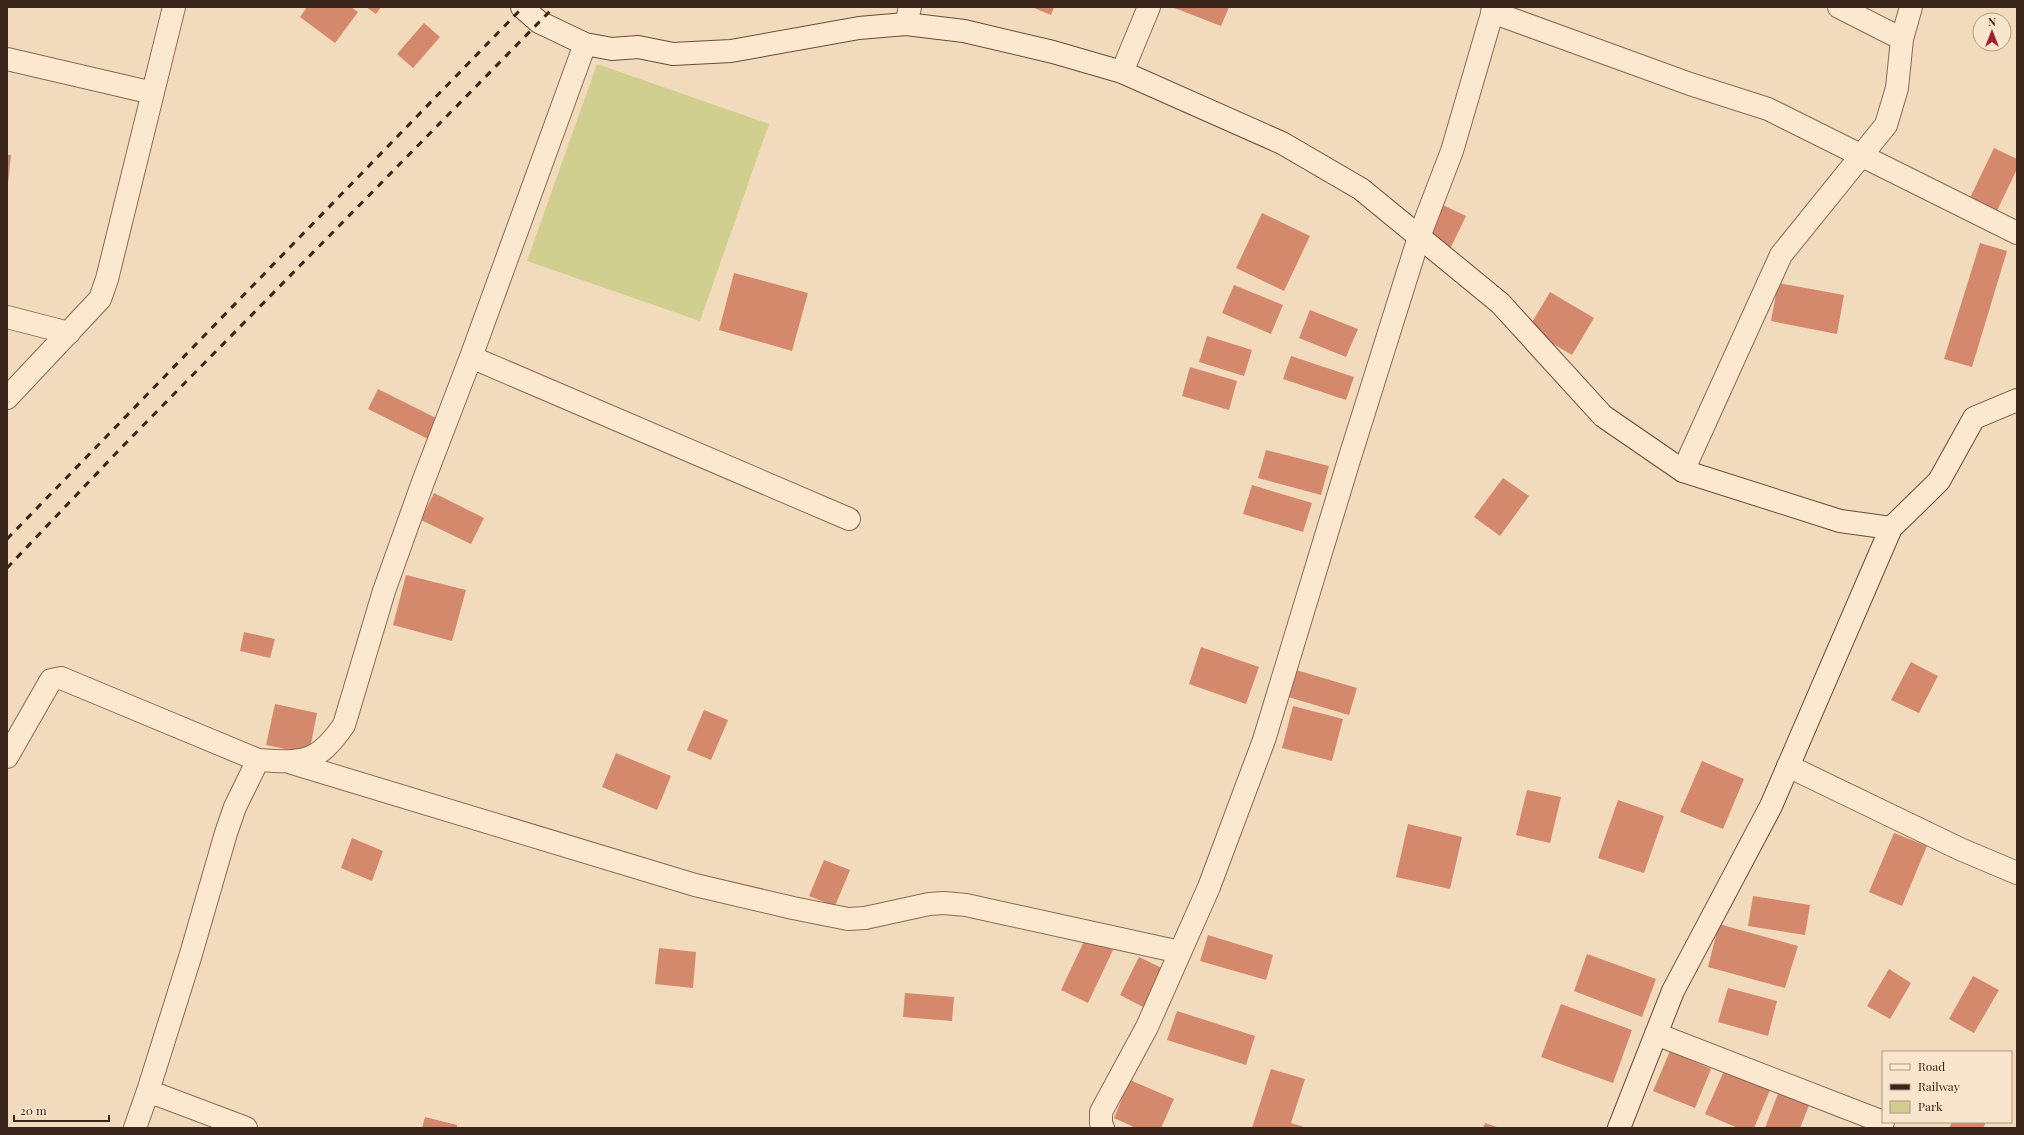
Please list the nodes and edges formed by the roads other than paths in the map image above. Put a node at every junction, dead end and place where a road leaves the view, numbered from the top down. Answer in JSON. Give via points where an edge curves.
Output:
{"nodes":[{"id":1,"x":174,"y":7,"type":"edge"},
{"id":2,"x":522,"y":7,"type":"edge"},
{"id":3,"x":1149,"y":7,"type":"edge"},
{"id":4,"x":1839,"y":7,"type":"edge"},
{"id":5,"x":1911,"y":7,"type":"edge"},
{"id":6,"x":1493,"y":9,"type":"edge"},
{"id":7,"x":908,"y":15,"type":"edge"},
{"id":8,"x":1902,"y":39,"type":"junction"},
{"id":9,"x":585,"y":44,"type":"junction"},
{"id":10,"x":7,"y":59,"type":"edge"},
{"id":11,"x":1122,"y":72,"type":"junction"},
{"id":12,"x":153,"y":93,"type":"junction"},
{"id":13,"x":1862,"y":155,"type":"junction"},
{"id":14,"x":2017,"y":233,"type":"edge"},
{"id":15,"x":1419,"y":237,"type":"junction"},
{"id":16,"x":7,"y":317,"type":"edge"},
{"id":17,"x":69,"y":333,"type":"junction"},
{"id":18,"x":472,"y":357,"type":"junction"},
{"id":19,"x":7,"y":398,"type":"edge"},
{"id":20,"x":2017,"y":400,"type":"edge"},
{"id":21,"x":1683,"y":471,"type":"junction"},
{"id":22,"x":849,"y":519,"type":"dead end"},
{"id":23,"x":1891,"y":528,"type":"junction"},
{"id":24,"x":7,"y":757,"type":"edge"},
{"id":25,"x":258,"y":760,"type":"junction"},
{"id":26,"x":288,"y":762,"type":"junction"},
{"id":27,"x":1788,"y":766,"type":"junction"},
{"id":28,"x":2017,"y":873,"type":"edge"},
{"id":29,"x":1180,"y":952,"type":"junction"},
{"id":30,"x":1656,"y":1034,"type":"junction"},
{"id":31,"x":148,"y":1091,"type":"junction"},
{"id":32,"x":1882,"y":1121,"type":"edge"},
{"id":33,"x":1887,"y":1123,"type":"edge"},
{"id":34,"x":135,"y":1128,"type":"edge"},
{"id":35,"x":246,"y":1128,"type":"edge"},
{"id":36,"x":1103,"y":1128,"type":"edge"},
{"id":37,"x":1619,"y":1128,"type":"edge"},
{"id":38,"x":1900,"y":1128,"type":"edge"}],
"edges":[{"from":1,"to":12,"type":"street"},
{"from":2,"to":9,"type":"street","via":[[539,22]]},
{"from":3,"to":11,"type":"street"},
{"from":4,"to":8,"type":"street"},
{"from":5,"to":8,"type":"street"},
{"from":6,"to":13,"type":"street","via":[[1690,84],[1768,109]]},
{"from":6,"to":15,"type":"street","via":[[1452,151]]},
{"from":7,"to":9,"type":"street","via":[[859,28],[731,51],[673,54],[638,48],[612,49]]},
{"from":7,"to":11,"type":"street"},
{"from":8,"to":13,"type":"street","via":[[1897,88],[1886,125]]},
{"from":9,"to":18,"type":"street"},
{"from":10,"to":12,"type":"street"},
{"from":11,"to":15,"type":"street","via":[[1282,143],[1361,189]]},
{"from":12,"to":17,"type":"street","via":[[108,279],[100,299]]},
{"from":13,"to":14,"type":"street"},
{"from":13,"to":21,"type":"street","via":[[1781,255]]},
{"from":15,"to":21,"type":"street","via":[[1500,303],[1603,416]]},
{"from":15,"to":29,"type":"street","via":[[1264,740],[1209,887]]},
{"from":16,"to":17,"type":"street"},
{"from":17,"to":19,"type":"street"},
{"from":18,"to":22,"type":"street"},
{"from":18,"to":26,"type":"street","via":[[384,591],[344,725],[332,742],[312,758]]},
{"from":20,"to":23,"type":"street","via":[[1974,418],[1939,481]]},
{"from":21,"to":23,"type":"street","via":[[1840,521]]},
{"from":23,"to":27,"type":"street"},
{"from":24,"to":25,"type":"street","via":[[52,680],[61,678]]},
{"from":25,"to":26,"type":"street"},
{"from":25,"to":31,"type":"street","via":[[235,807],[226,833]]},
{"from":26,"to":29,"type":"street","via":[[695,885],[793,908],[848,919],[865,918],[929,904],[966,905]]},
{"from":27,"to":28,"type":"street","via":[[1960,849]]},
{"from":27,"to":30,"type":"street","via":[[1771,806],[1673,991]]},
{"from":29,"to":36,"type":"street","via":[[1147,1027],[1101,1112]]},
{"from":30,"to":32,"type":"street"},
{"from":30,"to":37,"type":"street"},
{"from":31,"to":34,"type":"street"},
{"from":31,"to":35,"type":"street"},
{"from":33,"to":38,"type":"street"}]}
